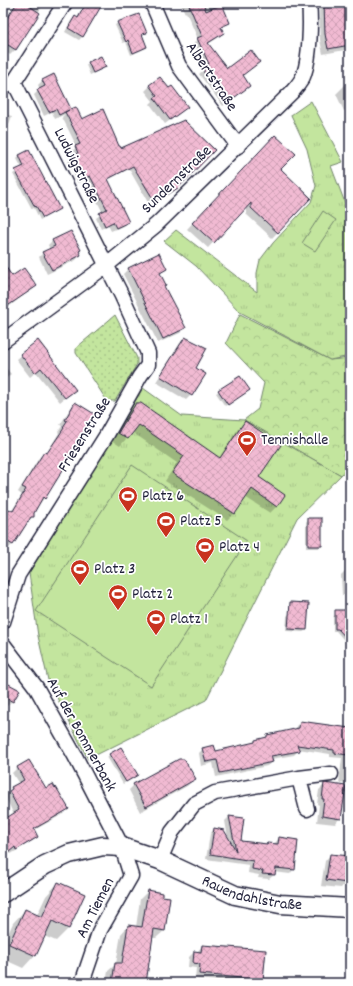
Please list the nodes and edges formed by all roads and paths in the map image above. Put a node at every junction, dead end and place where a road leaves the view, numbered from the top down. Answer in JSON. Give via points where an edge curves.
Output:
{"nodes":[{"id":1,"x":65,"y":3,"type":"edge"},
{"id":2,"x":152,"y":3,"type":"edge"},
{"id":3,"x":309,"y":3,"type":"edge"},
{"id":4,"x":9,"y":84,"type":"edge"},
{"id":5,"x":238,"y":146,"type":"junction"},
{"id":6,"x":107,"y":265,"type":"junction"},
{"id":7,"x":3,"y":341,"type":"edge"},
{"id":8,"x":3,"y":622,"type":"edge"},
{"id":9,"x":3,"y":644,"type":"edge"},
{"id":10,"x":331,"y":774,"type":"dead end"},
{"id":11,"x":299,"y":778,"type":"junction"},
{"id":12,"x":307,"y":809,"type":"dead end"},
{"id":13,"x":122,"y":847,"type":"junction"},
{"id":14,"x":160,"y":860,"type":"junction"},
{"id":15,"x":3,"y":893,"type":"edge"},
{"id":16,"x":350,"y":908,"type":"edge"},
{"id":17,"x":82,"y":983,"type":"edge"}],
"edges":[{"from":1,"to":4,"type":"street"},
{"from":2,"to":5,"type":"street","name":"Albertstraße","via":[[180,66]]},
{"from":3,"to":5,"type":"street","name":"Sundernstraße","via":[[309,46],[300,84]]},
{"from":4,"to":6,"type":"street","name":"Ludwigstraße"},
{"from":5,"to":6,"type":"street","name":"Sundernstraße","via":[[156,224]]},
{"from":6,"to":7,"type":"street","name":"Sundernstraße"},
{"from":6,"to":8,"type":"street","name":"Friesenstraße","via":[[148,354],[148,365],[18,575]]},
{"from":9,"to":13,"type":"street","name":"Auf der Bommerbank","via":[[36,686]]},
{"from":10,"to":11,"type":"street"},
{"from":11,"to":12,"type":"street"},
{"from":11,"to":14,"type":"street","via":[[215,793],[194,804],[172,832]]},
{"from":13,"to":14,"type":"street","name":"Rauendahlstraße"},
{"from":13,"to":15,"type":"street","name":"Rauendahlstraße","via":[[104,846],[69,854],[45,865]]},
{"from":13,"to":17,"type":"street","name":"Am Tiemen","via":[[131,876],[100,930]]},
{"from":14,"to":16,"type":"street","name":"Rauendahlstraße","via":[[235,895],[280,904]]}]}
